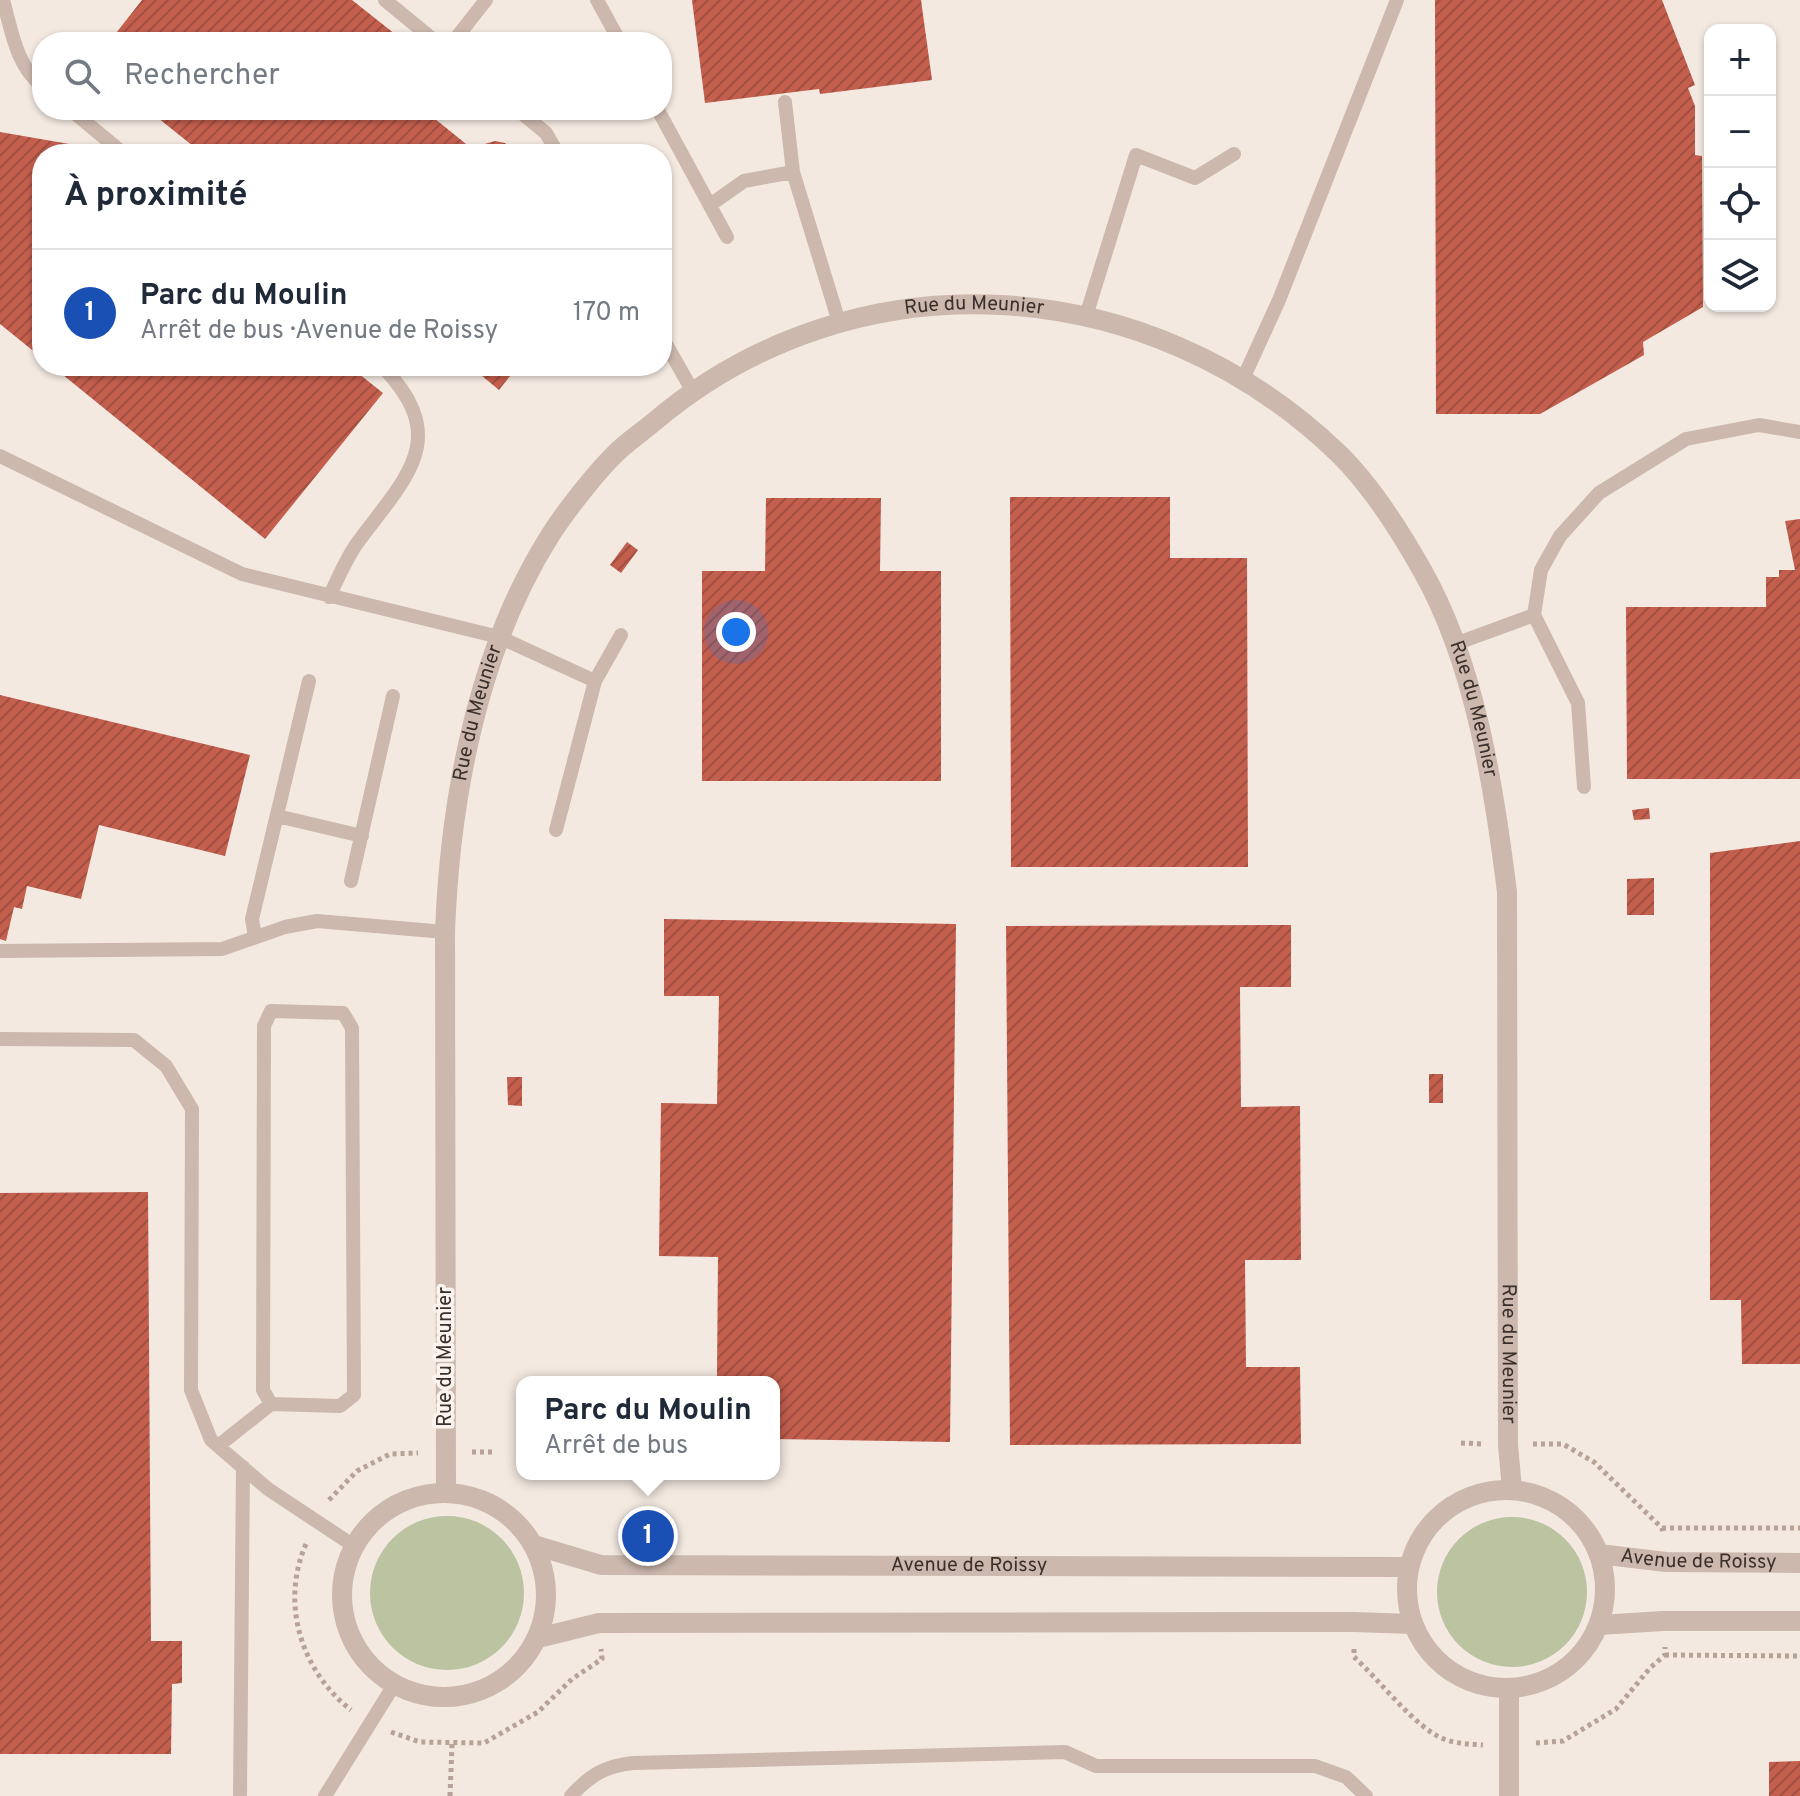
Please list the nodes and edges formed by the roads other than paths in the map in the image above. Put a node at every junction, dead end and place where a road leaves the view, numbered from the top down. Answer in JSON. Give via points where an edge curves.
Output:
{"nodes":[{"id":1,"x":3,"y":0,"type":"edge"},
{"id":2,"x":385,"y":0,"type":"edge"},
{"id":3,"x":486,"y":0,"type":"edge"},
{"id":4,"x":597,"y":0,"type":"edge"},
{"id":5,"x":1397,"y":0,"type":"edge"},
{"id":6,"x":424,"y":32,"type":"edge"},
{"id":7,"x":461,"y":32,"type":"edge"},
{"id":8,"x":615,"y":32,"type":"edge"},
{"id":9,"x":7,"y":37,"type":"edge"},
{"id":10,"x":32,"y":78,"type":"edge"},
{"id":11,"x":785,"y":102,"type":"dead end"},
{"id":12,"x":83,"y":120,"type":"edge"},
{"id":13,"x":530,"y":120,"type":"edge"},
{"id":14,"x":663,"y":120,"type":"edge"},
{"id":15,"x":112,"y":144,"type":"edge"},
{"id":16,"x":552,"y":144,"type":"edge"},
{"id":17,"x":1234,"y":154,"type":"dead end"},
{"id":18,"x":793,"y":172,"type":"junction"},
{"id":19,"x":710,"y":205,"type":"junction"},
{"id":20,"x":727,"y":237,"type":"dead end"},
{"id":21,"x":1086,"y":316,"type":"junction"},
{"id":22,"x":839,"y":322,"type":"junction"},
{"id":23,"x":672,"y":355,"type":"edge"},
{"id":24,"x":391,"y":376,"type":"edge"},
{"id":25,"x":1243,"y":379,"type":"junction"},
{"id":26,"x":692,"y":390,"type":"junction"},
{"id":27,"x":1800,"y":432,"type":"edge"},
{"id":28,"x":0,"y":456,"type":"edge"},
{"id":29,"x":329,"y":597,"type":"junction"},
{"id":30,"x":1534,"y":615,"type":"junction"},
{"id":31,"x":621,"y":635,"type":"dead end"},
{"id":32,"x":499,"y":637,"type":"junction"},
{"id":33,"x":1455,"y":644,"type":"junction"},
{"id":34,"x":309,"y":681,"type":"dead end"},
{"id":35,"x":595,"y":681,"type":"junction"},
{"id":36,"x":393,"y":696,"type":"dead end"},
{"id":37,"x":1584,"y":787,"type":"dead end"},
{"id":38,"x":277,"y":816,"type":"junction"},
{"id":39,"x":556,"y":830,"type":"dead end"},
{"id":40,"x":362,"y":836,"type":"junction"},
{"id":41,"x":351,"y":881,"type":"dead end"},
{"id":42,"x":445,"y":932,"type":"junction"},
{"id":43,"x":255,"y":937,"type":"junction"},
{"id":44,"x":0,"y":951,"type":"edge"},
{"id":45,"x":0,"y":1039,"type":"edge"},
{"id":46,"x":271,"y":1404,"type":"junction"},
{"id":47,"x":218,"y":1446,"type":"junction"},
{"id":48,"x":243,"y":1467,"type":"junction"},
{"id":49,"x":1512,"y":1489,"type":"junction"},
{"id":50,"x":446,"y":1492,"type":"junction"},
{"id":51,"x":534,"y":1545,"type":"junction"},
{"id":52,"x":354,"y":1546,"type":"junction"},
{"id":53,"x":1599,"y":1554,"type":"junction"},
{"id":54,"x":1800,"y":1563,"type":"edge"},
{"id":55,"x":1408,"y":1567,"type":"junction"},
{"id":56,"x":1800,"y":1621,"type":"edge"},
{"id":57,"x":1412,"y":1624,"type":"junction"},
{"id":58,"x":1599,"y":1625,"type":"junction"},
{"id":59,"x":538,"y":1638,"type":"junction"},
{"id":60,"x":394,"y":1685,"type":"junction"},
{"id":61,"x":1509,"y":1689,"type":"junction"},
{"id":62,"x":240,"y":1796,"type":"edge"},
{"id":63,"x":325,"y":1796,"type":"edge"},
{"id":64,"x":571,"y":1796,"type":"edge"},
{"id":65,"x":1366,"y":1796,"type":"edge"},
{"id":66,"x":1509,"y":1796,"type":"edge"}],
"edges":[{"from":1,"to":9,"type":"lane"},
{"from":2,"to":6,"type":"lane"},
{"from":3,"to":7,"type":"lane"},
{"from":4,"to":8,"type":"lane"},
{"from":5,"to":25,"type":"lane"},
{"from":9,"to":10,"type":"lane"},
{"from":11,"to":18,"type":"lane"},
{"from":12,"to":15,"type":"lane"},
{"from":13,"to":16,"type":"lane"},
{"from":14,"to":19,"type":"lane"},
{"from":17,"to":21,"type":"lane","via":[[1195,178],[1136,155]]},
{"from":18,"to":19,"type":"lane","via":[[744,181]]},
{"from":18,"to":22,"type":"lane"},
{"from":19,"to":20,"type":"lane"},
{"from":21,"to":22,"type":"street","name":"Rue du Meunier","via":[[957,304],[885,310]]},
{"from":21,"to":25,"type":"street","name":"Rue du Meunier","via":[[1146,332]]},
{"from":22,"to":26,"type":"street","name":"Rue du Meunier","via":[[773,346]]},
{"from":23,"to":26,"type":"lane"},
{"from":24,"to":29,"type":"lane","via":[[406,393],[417,422],[418,453],[404,482],[356,545]]},
{"from":25,"to":33,"type":"street","name":"Rue du Meunier","via":[[1341,456],[1424,573]]},
{"from":26,"to":32,"type":"street","name":"Rue du Meunier","via":[[612,457],[552,532]]},
{"from":27,"to":30,"type":"lane","via":[[1759,425],[1686,439],[1599,493],[1560,536],[1541,570]]},
{"from":28,"to":29,"type":"lane","via":[[242,574]]},
{"from":29,"to":32,"type":"lane"},
{"from":30,"to":33,"type":"lane"},
{"from":30,"to":37,"type":"lane","via":[[1578,703]]},
{"from":31,"to":35,"type":"lane"},
{"from":32,"to":35,"type":"lane"},
{"from":32,"to":42,"type":"street","name":"Rue du Meunier","via":[[453,824]]},
{"from":33,"to":49,"type":"street","name":"Rue du Meunier","via":[[1496,804],[1507,892]]},
{"from":34,"to":38,"type":"lane"},
{"from":35,"to":39,"type":"lane"},
{"from":36,"to":40,"type":"lane"},
{"from":38,"to":40,"type":"lane"},
{"from":38,"to":43,"type":"lane","via":[[252,919]]},
{"from":40,"to":41,"type":"lane"},
{"from":42,"to":43,"type":"lane","via":[[317,921]]},
{"from":42,"to":50,"type":"street","name":"Rue du Meunier"},
{"from":43,"to":44,"type":"lane","via":[[222,949]]},
{"from":45,"to":47,"type":"lane","via":[[134,1040],[166,1066],[192,1109],[191,1390]]},
{"from":46,"to":46,"type":"lane","via":[[340,1406],[354,1395],[352,1028],[343,1013],[271,1011],[264,1026],[263,1390]]},
{"from":46,"to":47,"type":"lane"},
{"from":47,"to":48,"type":"lane"},
{"from":48,"to":52,"type":"lane"},
{"from":48,"to":62,"type":"lane"},
{"from":49,"to":53,"type":"street","via":[[1565,1508],[1586,1529]]},
{"from":49,"to":55,"type":"street","via":[[1483,1491],[1435,1518]]},
{"from":50,"to":51,"type":"street","via":[[481,1499],[512,1517]]},
{"from":50,"to":52,"type":"street","via":[[418,1495],[392,1506]]},
{"from":51,"to":55,"type":"street","name":"Avenue de Roissy","via":[[601,1565]]},
{"from":51,"to":59,"type":"street","via":[[547,1596]]},
{"from":52,"to":60,"type":"street","via":[[343,1576],[342,1608],[351,1638],[369,1665]]},
{"from":53,"to":54,"type":"street","name":"Avenue de Roissy","via":[[1666,1562]]},
{"from":53,"to":58,"type":"street","via":[[1606,1577]]},
{"from":55,"to":57,"type":"street"},
{"from":56,"to":58,"type":"street"},
{"from":57,"to":59,"type":"street","via":[[599,1623]]},
{"from":57,"to":61,"type":"street","via":[[1427,1651],[1450,1672],[1478,1685]]},
{"from":58,"to":61,"type":"street","via":[[1585,1651],[1564,1671],[1538,1684]]},
{"from":59,"to":60,"type":"street","via":[[519,1666],[482,1690],[460,1697],[426,1696]]},
{"from":60,"to":63,"type":"lane"},
{"from":61,"to":66,"type":"street"},
{"from":64,"to":65,"type":"lane","via":[[590,1776],[633,1763],[1065,1752],[1096,1766],[1315,1766],[1346,1777]]}]}
